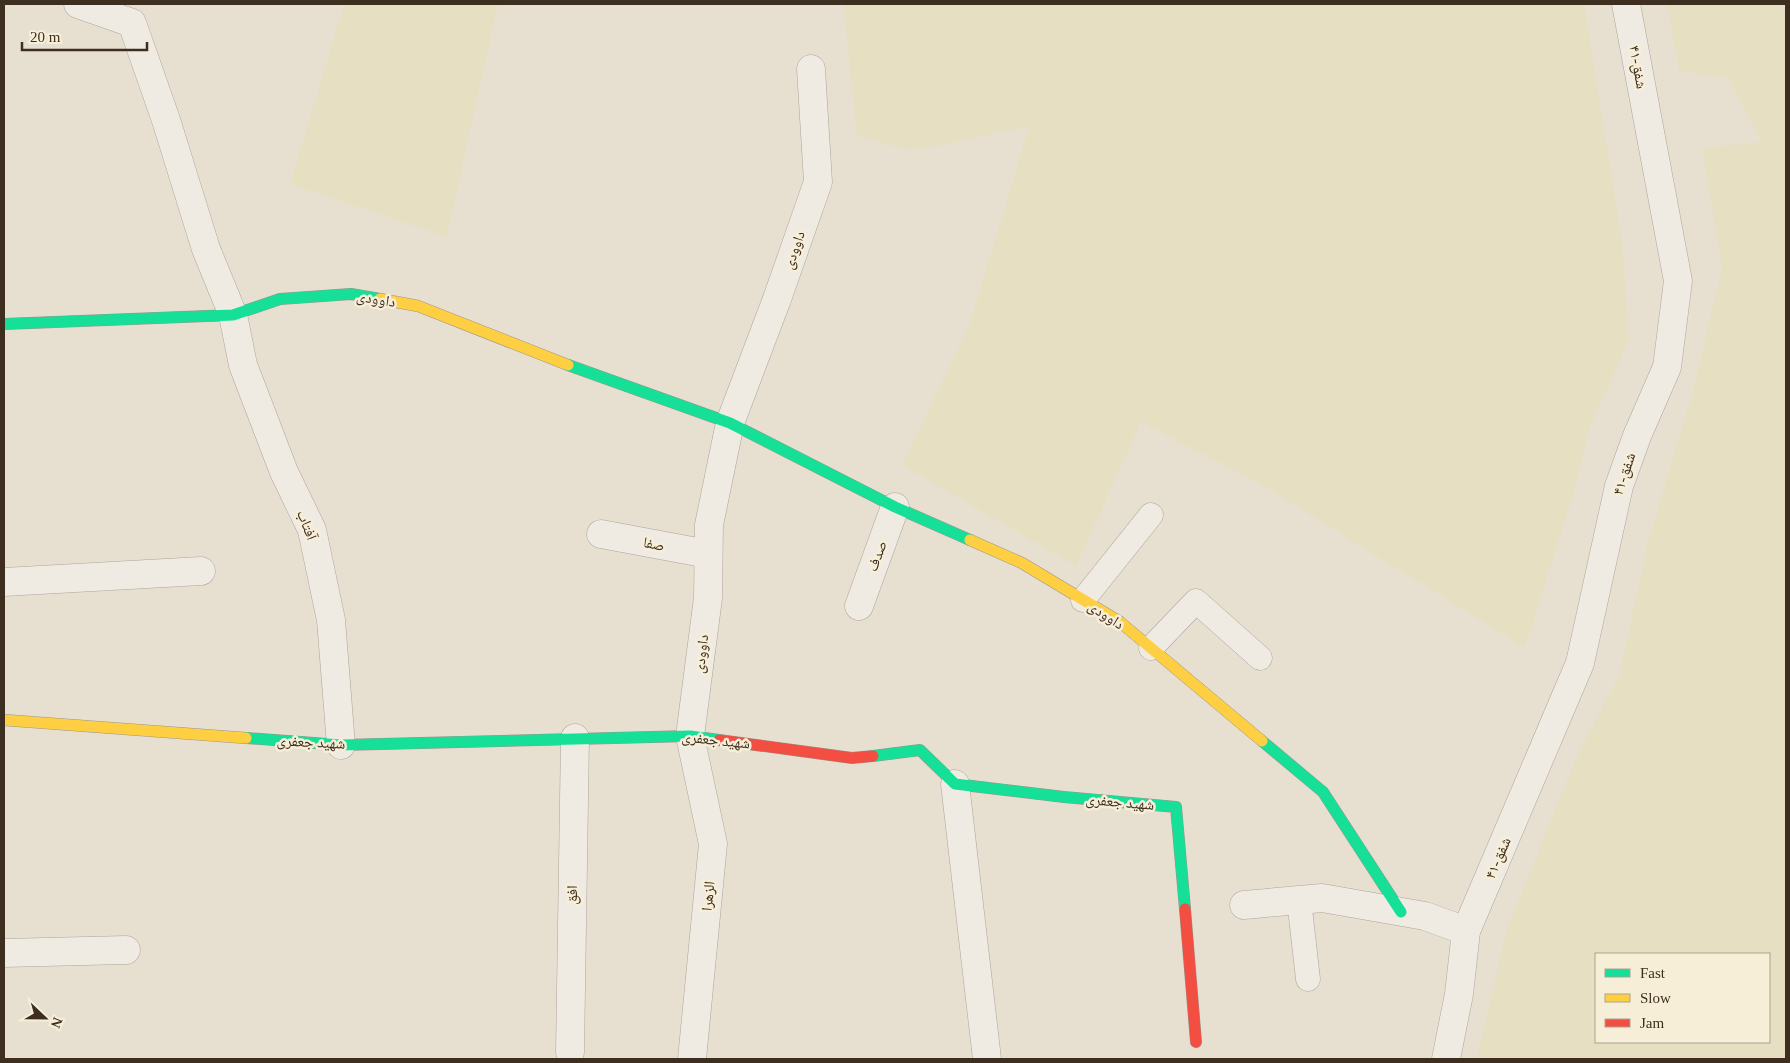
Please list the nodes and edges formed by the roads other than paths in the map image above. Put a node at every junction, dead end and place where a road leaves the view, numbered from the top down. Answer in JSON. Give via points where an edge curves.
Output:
{"nodes":[{"id":1,"x":78,"y":4,"type":"edge"},
{"id":2,"x":1626,"y":4,"type":"edge"},
{"id":3,"x":812,"y":69,"type":"dead end"},
{"id":4,"x":233,"y":315,"type":"junction"},
{"id":5,"x":4,"y":324,"type":"edge"},
{"id":6,"x":730,"y":423,"type":"junction"},
{"id":7,"x":895,"y":507,"type":"junction"},
{"id":8,"x":1151,"y":516,"type":"dead end"},
{"id":9,"x":600,"y":534,"type":"dead end"},
{"id":10,"x":708,"y":554,"type":"junction"},
{"id":11,"x":201,"y":571,"type":"dead end"},
{"id":12,"x":4,"y":582,"type":"edge"},
{"id":13,"x":1083,"y":600,"type":"junction"},
{"id":14,"x":858,"y":606,"type":"dead end"},
{"id":15,"x":1151,"y":648,"type":"junction"},
{"id":16,"x":1260,"y":658,"type":"dead end"},
{"id":17,"x":4,"y":720,"type":"edge"},
{"id":18,"x":690,"y":736,"type":"junction"},
{"id":19,"x":575,"y":738,"type":"junction"},
{"id":20,"x":341,"y":745,"type":"junction"},
{"id":21,"x":956,"y":784,"type":"junction"},
{"id":22,"x":1300,"y":900,"type":"junction"},
{"id":23,"x":1244,"y":905,"type":"dead end"},
{"id":24,"x":1401,"y":912,"type":"junction"},
{"id":25,"x":1466,"y":931,"type":"junction"},
{"id":26,"x":126,"y":950,"type":"dead end"},
{"id":27,"x":4,"y":953,"type":"edge"},
{"id":28,"x":1308,"y":979,"type":"dead end"},
{"id":29,"x":1196,"y":1042,"type":"dead end"},
{"id":30,"x":570,"y":1052,"type":"dead end"},
{"id":31,"x":692,"y":1059,"type":"edge"},
{"id":32,"x":987,"y":1059,"type":"edge"},
{"id":33,"x":1446,"y":1059,"type":"edge"}],
"edges":[{"from":1,"to":4,"type":"street","name":"آفتاب","via":[[132,24],[206,249]]},
{"from":2,"to":25,"type":"street","name":"شفق-۴۱","via":[[1678,281],[1667,367],[1618,486],[1580,663]]},
{"from":3,"to":6,"type":"street","name":"داوودی","via":[[818,182]]},
{"from":4,"to":5,"type":"street","name":"داوودی"},
{"from":4,"to":6,"type":"street","name":"داوودی","via":[[280,299],[351,294],[418,306]]},
{"from":4,"to":20,"type":"street","name":"آفتاب","via":[[243,364],[284,472],[312,530],[331,620]]},
{"from":6,"to":7,"type":"street","name":"داوودی"},
{"from":6,"to":10,"type":"street","name":"داوودی","via":[[709,525]]},
{"from":7,"to":13,"type":"street","name":"داوودی","via":[[1022,563]]},
{"from":7,"to":14,"type":"street","name":"صدف"},
{"from":8,"to":13,"type":"lane"},
{"from":9,"to":10,"type":"street","name":"صفا"},
{"from":10,"to":18,"type":"street","name":"داوودی","via":[[708,598]]},
{"from":11,"to":12,"type":"street"},
{"from":13,"to":15,"type":"street","name":"داوودی","via":[[1120,622]]},
{"from":15,"to":16,"type":"lane","via":[[1196,601]]},
{"from":15,"to":24,"type":"street","name":"داوودی","via":[[1323,792]]},
{"from":17,"to":20,"type":"street","name":"شهید جعفری"},
{"from":18,"to":19,"type":"street","name":"شهید جعفری"},
{"from":18,"to":21,"type":"street","name":"شهید جعفری","via":[[852,758],[920,750]]},
{"from":18,"to":31,"type":"street","name":"الزهرا","via":[[713,844]]},
{"from":19,"to":20,"type":"street","name":"شهید جعفری"},
{"from":19,"to":30,"type":"street","name":"افق"},
{"from":21,"to":29,"type":"street","name":"شهید جعفری","via":[[1176,807]]},
{"from":21,"to":32,"type":"street"},
{"from":22,"to":23,"type":"street"},
{"from":22,"to":24,"type":"street","via":[[1322,898]]},
{"from":22,"to":28,"type":"lane"},
{"from":24,"to":25,"type":"street","via":[[1425,916]]},
{"from":25,"to":33,"type":"street","name":"شفق-۴۱","via":[[1459,994]]},
{"from":26,"to":27,"type":"street"}]}
